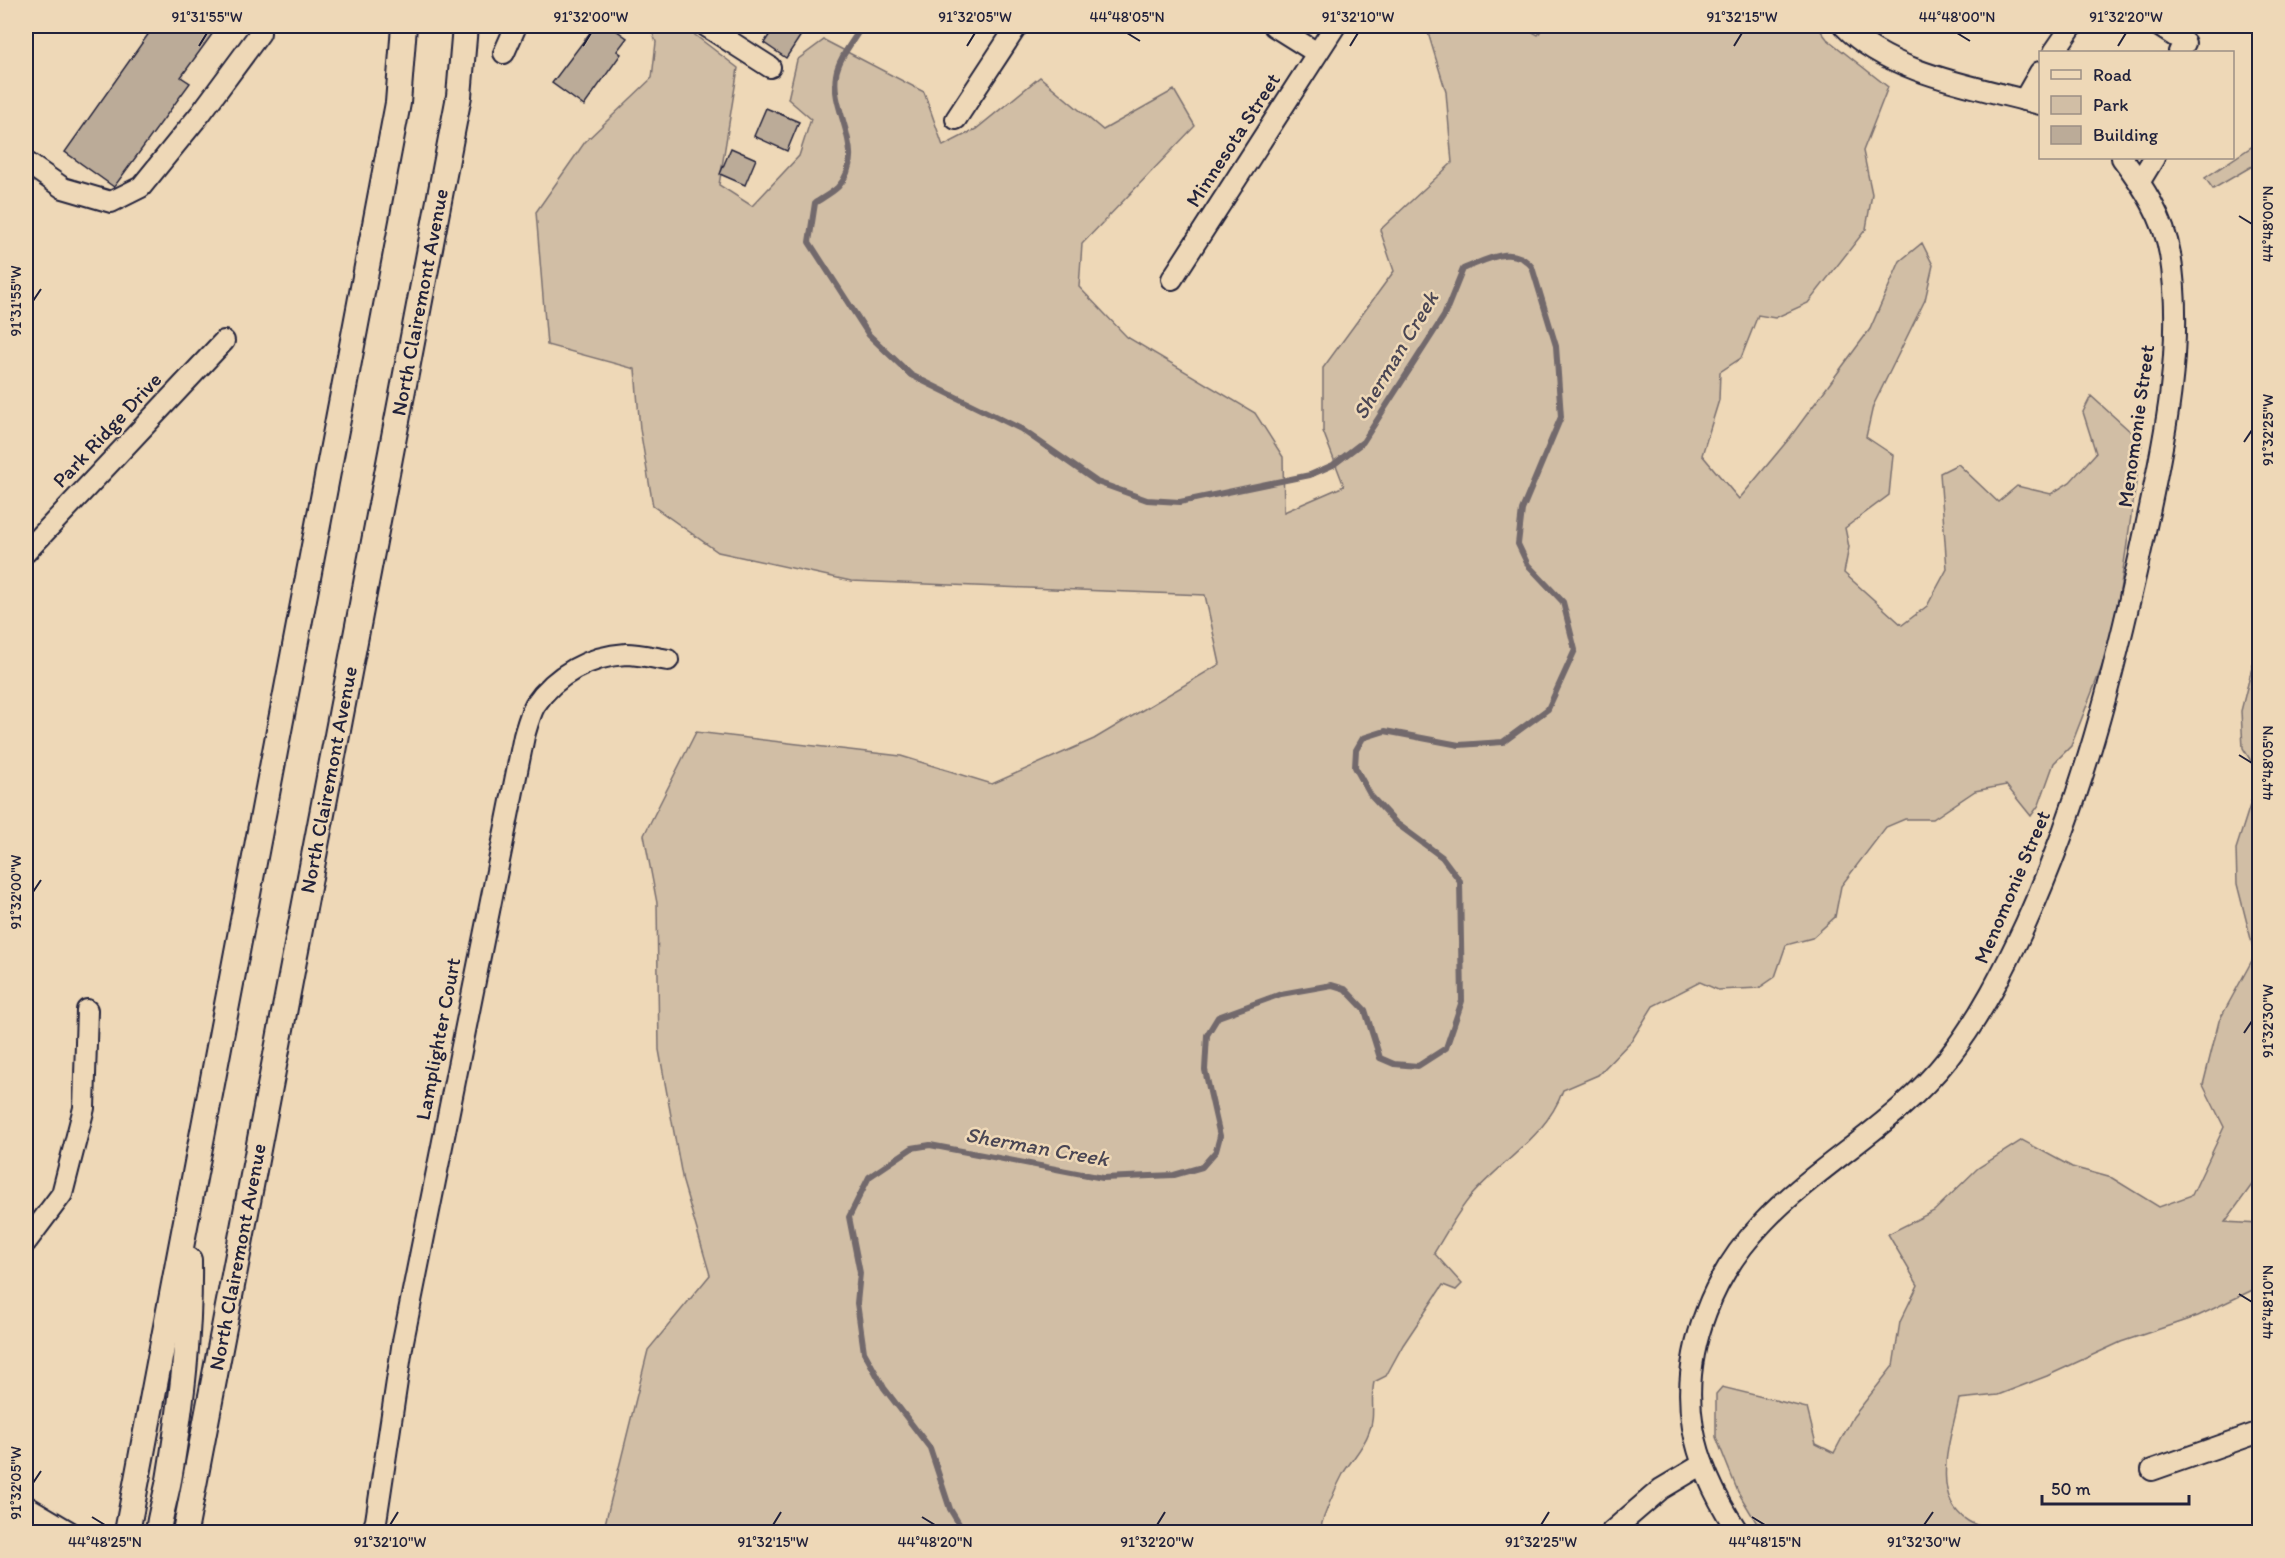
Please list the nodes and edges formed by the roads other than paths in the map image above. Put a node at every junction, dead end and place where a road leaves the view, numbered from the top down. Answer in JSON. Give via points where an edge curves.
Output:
{"nodes":[{"id":1,"x":404,"y":26,"type":"edge"},
{"id":2,"x":465,"y":26,"type":"edge"},
{"id":3,"x":516,"y":26,"type":"edge"},
{"id":4,"x":706,"y":26,"type":"edge"},
{"id":5,"x":1017,"y":26,"type":"edge"},
{"id":6,"x":1274,"y":26,"type":"edge"},
{"id":7,"x":1335,"y":26,"type":"edge"},
{"id":8,"x":1844,"y":26,"type":"edge"},
{"id":9,"x":2072,"y":26,"type":"edge"},
{"id":10,"x":2159,"y":26,"type":"edge"},
{"id":11,"x":260,"y":33,"type":"dead end"},
{"id":12,"x":2055,"y":51,"type":"edge"},
{"id":13,"x":2180,"y":51,"type":"edge"},
{"id":14,"x":504,"y":53,"type":"dead end"},
{"id":15,"x":1317,"y":53,"type":"junction"},
{"id":16,"x":770,"y":67,"type":"dead end"},
{"id":17,"x":2039,"y":76,"type":"edge"},
{"id":18,"x":2032,"y":102,"type":"edge"},
{"id":19,"x":956,"y":119,"type":"dead end"},
{"id":20,"x":2123,"y":159,"type":"edge"},
{"id":21,"x":2153,"y":159,"type":"edge"},
{"id":22,"x":26,"y":162,"type":"edge"},
{"id":23,"x":2140,"y":181,"type":"junction"},
{"id":24,"x":1172,"y":279,"type":"dead end"},
{"id":25,"x":224,"y":341,"type":"dead end"},
{"id":26,"x":26,"y":552,"type":"edge"},
{"id":27,"x":668,"y":660,"type":"dead end"},
{"id":28,"x":87,"y":1010,"type":"dead end"},
{"id":29,"x":189,"y":1207,"type":"junction"},
{"id":30,"x":26,"y":1242,"type":"edge"},
{"id":31,"x":2259,"y":1432,"type":"edge"},
{"id":32,"x":1703,"y":1464,"type":"junction"},
{"id":33,"x":2152,"y":1470,"type":"dead end"},
{"id":34,"x":26,"y":1506,"type":"edge"},
{"id":35,"x":70,"y":1533,"type":"edge"},
{"id":36,"x":127,"y":1533,"type":"edge"},
{"id":37,"x":158,"y":1533,"type":"edge"},
{"id":38,"x":185,"y":1533,"type":"edge"},
{"id":39,"x":372,"y":1533,"type":"edge"},
{"id":40,"x":1611,"y":1533,"type":"edge"},
{"id":41,"x":1738,"y":1533,"type":"edge"}],
"edges":[{"from":1,"to":29,"type":"main road","via":[[398,103]]},
{"from":2,"to":38,"type":"main road","name":"North Clairemont Avenue","via":[[459,96]]},
{"from":3,"to":14,"type":"street"},
{"from":4,"to":16,"type":"street"},
{"from":5,"to":19,"type":"street"},
{"from":6,"to":15,"type":"street"},
{"from":7,"to":15,"type":"street","name":"Minnesota Street"},
{"from":8,"to":18,"type":"street","via":[[1875,53],[1898,64]]},
{"from":9,"to":12,"type":"street"},
{"from":10,"to":13,"type":"street","via":[[2185,43]]},
{"from":11,"to":22,"type":"street","via":[[141,187],[111,202],[63,188]]},
{"from":15,"to":24,"type":"street","name":"Minnesota Street"},
{"from":17,"to":18,"type":"street"},
{"from":20,"to":23,"type":"street","name":"Menomonie Street"},
{"from":21,"to":23,"type":"street"},
{"from":23,"to":32,"type":"street","name":"Menomonie Street","via":[[2160,220],[2169,251],[2176,310],[2168,405],[2115,671],[2079,789],[2043,886],[2003,973],[1960,1041],[1903,1106],[1763,1220],[1723,1274],[1694,1351],[1689,1385],[1693,1434]]},
{"from":25,"to":26,"type":"street","name":"Park Ridge Drive"},
{"from":27,"to":39,"type":"street","name":"Lamplighter Court","via":[[627,654],[602,658],[568,672],[534,707],[524,736],[403,1341]]},
{"from":28,"to":30,"type":"street","via":[[84,1108],[62,1194]]},
{"from":29,"to":36,"type":"main road"},
{"from":29,"to":37,"type":"main road","via":[[186,1376]]},
{"from":31,"to":33,"type":"street"},
{"from":32,"to":40,"type":"street","via":[[1661,1489]]},
{"from":32,"to":41,"type":"street","name":"Menomonie Street"},
{"from":34,"to":35,"type":"street"}]}
